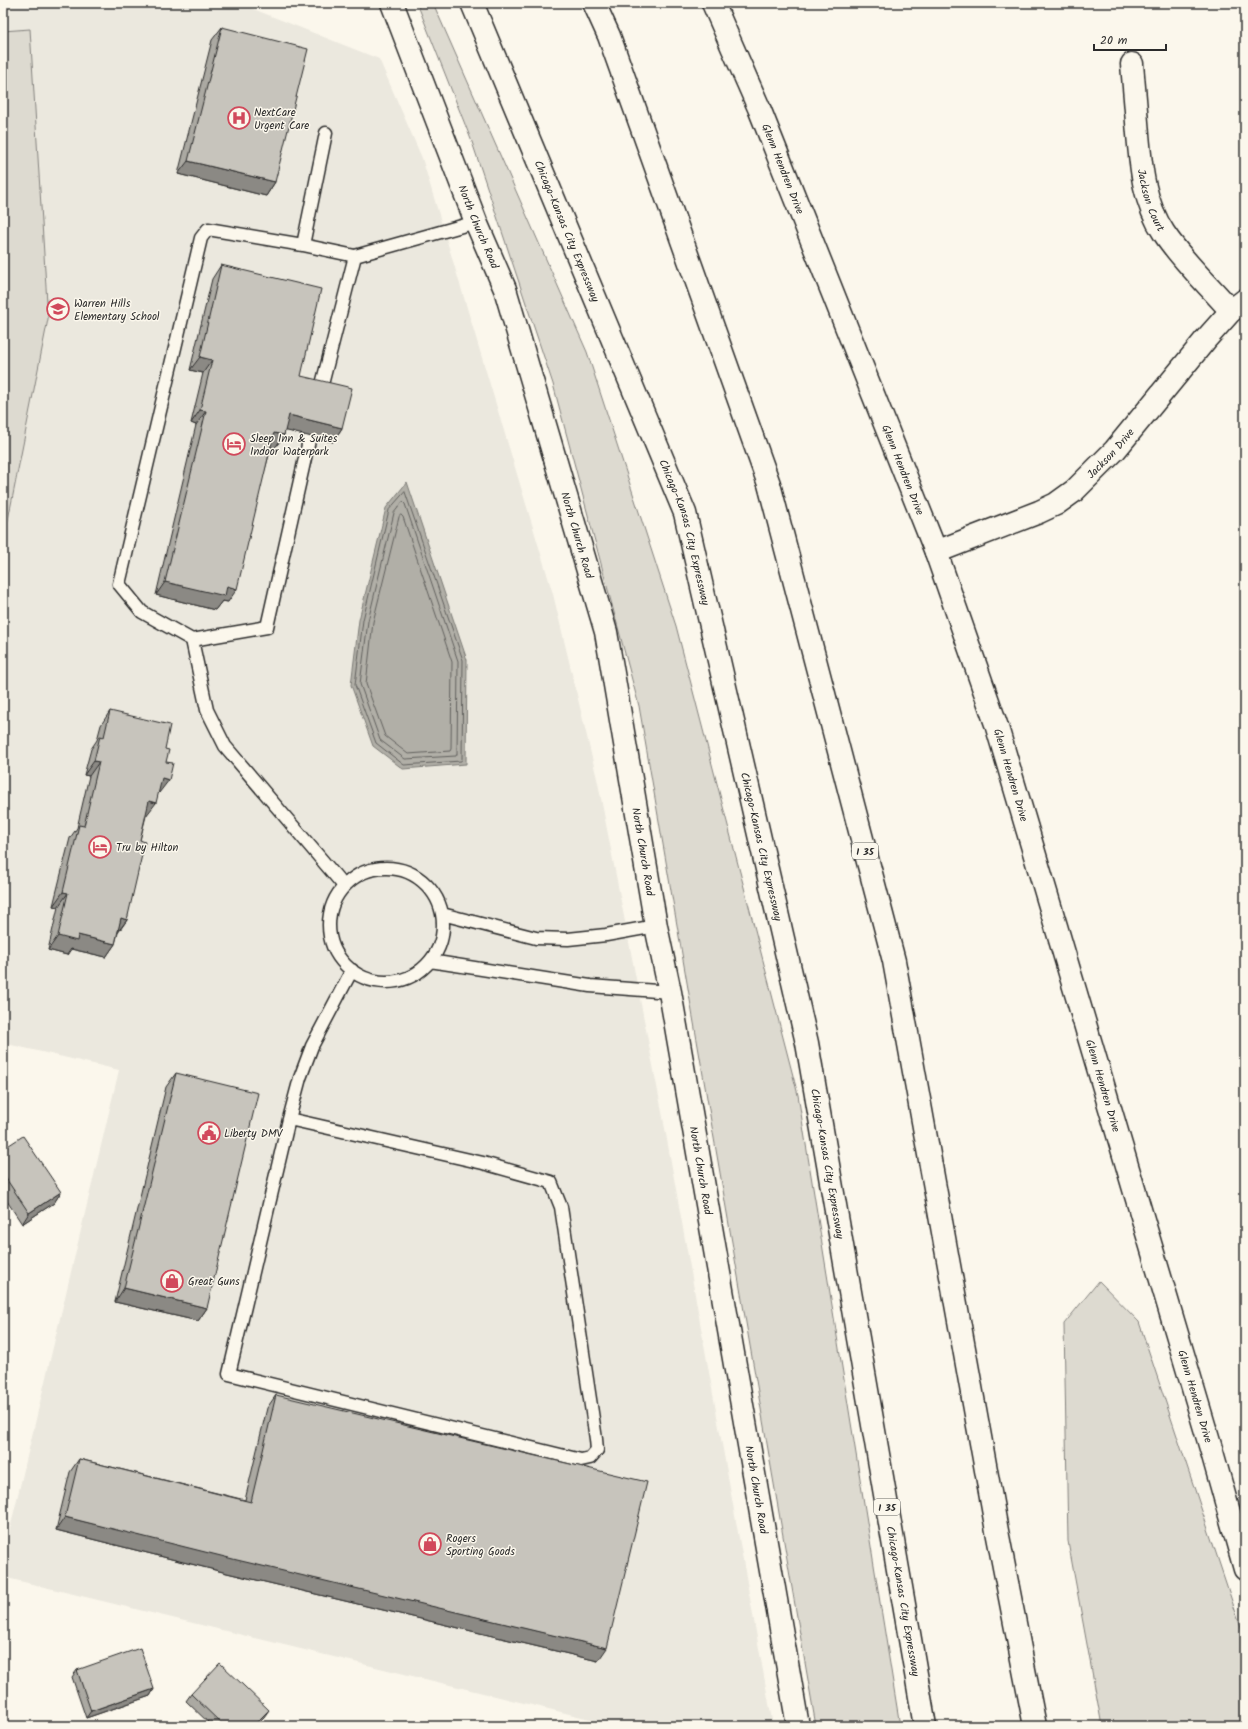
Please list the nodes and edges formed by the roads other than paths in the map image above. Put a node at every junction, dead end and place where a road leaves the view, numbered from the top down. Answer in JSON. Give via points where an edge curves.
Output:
{"nodes":[{"id":1,"x":392,"y":3,"type":"edge"},
{"id":2,"x":472,"y":3,"type":"edge"},
{"id":3,"x":594,"y":3,"type":"edge"},
{"id":4,"x":713,"y":3,"type":"edge"},
{"id":5,"x":1132,"y":64,"type":"dead end"},
{"id":6,"x":326,"y":133,"type":"dead end"},
{"id":7,"x":476,"y":222,"type":"junction"},
{"id":8,"x":303,"y":245,"type":"junction"},
{"id":9,"x":355,"y":256,"type":"junction"},
{"id":10,"x":1238,"y":306,"type":"edge"},
{"id":11,"x":319,"y":396,"type":"edge"},
{"id":12,"x":310,"y":436,"type":"edge"},
{"id":13,"x":936,"y":552,"type":"junction"},
{"id":14,"x":192,"y":640,"type":"junction"},
{"id":15,"x":344,"y":886,"type":"junction"},
{"id":16,"x":442,"y":914,"type":"junction"},
{"id":17,"x":656,"y":926,"type":"junction"},
{"id":18,"x":430,"y":961,"type":"junction"},
{"id":19,"x":352,"y":970,"type":"junction"},
{"id":20,"x":670,"y":992,"type":"junction"},
{"id":21,"x":289,"y":1119,"type":"junction"},
{"id":22,"x":1245,"y":1569,"type":"edge"},
{"id":23,"x":798,"y":1726,"type":"edge"},
{"id":24,"x":925,"y":1726,"type":"edge"},
{"id":25,"x":1036,"y":1726,"type":"edge"}],
"edges":[{"from":1,"to":7,"type":"main road","name":"North Church Road"},
{"from":2,"to":24,"type":"main road","name":"Chicago-Kansas City Expressway","number":"I 35","via":[[684,513],[807,1043]]},
{"from":3,"to":25,"type":"main road","number":"I 35","via":[[609,36],[769,484],[894,961],[997,1531]]},
{"from":4,"to":13,"type":"main road","name":"Glenn Hendren Drive","via":[[759,108]]},
{"from":5,"to":10,"type":"main road","name":"Jackson Court","via":[[1142,169],[1145,191],[1152,212],[1178,253]]},
{"from":6,"to":8,"type":"lane"},
{"from":7,"to":9,"type":"lane"},
{"from":7,"to":17,"type":"main road","name":"North Church Road","via":[[506,289],[606,632]]},
{"from":8,"to":9,"type":"lane"},
{"from":8,"to":14,"type":"lane","via":[[208,229],[201,238],[119,584],[142,612]]},
{"from":9,"to":11,"type":"lane"},
{"from":10,"to":13,"type":"main road","name":"Jackson Drive","via":[[1115,450],[1074,491],[1039,512]]},
{"from":12,"to":14,"type":"lane","via":[[267,627]]},
{"from":13,"to":22,"type":"main road","name":"Glenn Hendren Drive","via":[[996,724]]},
{"from":14,"to":15,"type":"lane","via":[[206,710],[225,746]]},
{"from":15,"to":16,"type":"lane","via":[[354,877],[367,871],[395,868],[420,879],[430,889]]},
{"from":15,"to":19,"type":"lane","via":[[331,910],[330,937],[342,961]]},
{"from":16,"to":17,"type":"lane","via":[[536,938],[606,935]]},
{"from":16,"to":18,"type":"lane","via":[[441,939]]},
{"from":17,"to":20,"type":"main road","name":"North Church Road"},
{"from":18,"to":19,"type":"lane","via":[[419,971],[393,981],[378,981]]},
{"from":18,"to":20,"type":"lane","via":[[590,986]]},
{"from":19,"to":21,"type":"lane","via":[[312,1046]]},
{"from":20,"to":23,"type":"main road","name":"North Church Road"},
{"from":21,"to":21,"type":"lane","via":[[229,1374],[581,1460],[590,1458],[597,1450],[596,1439],[560,1207],[551,1182],[483,1163]]}]}
